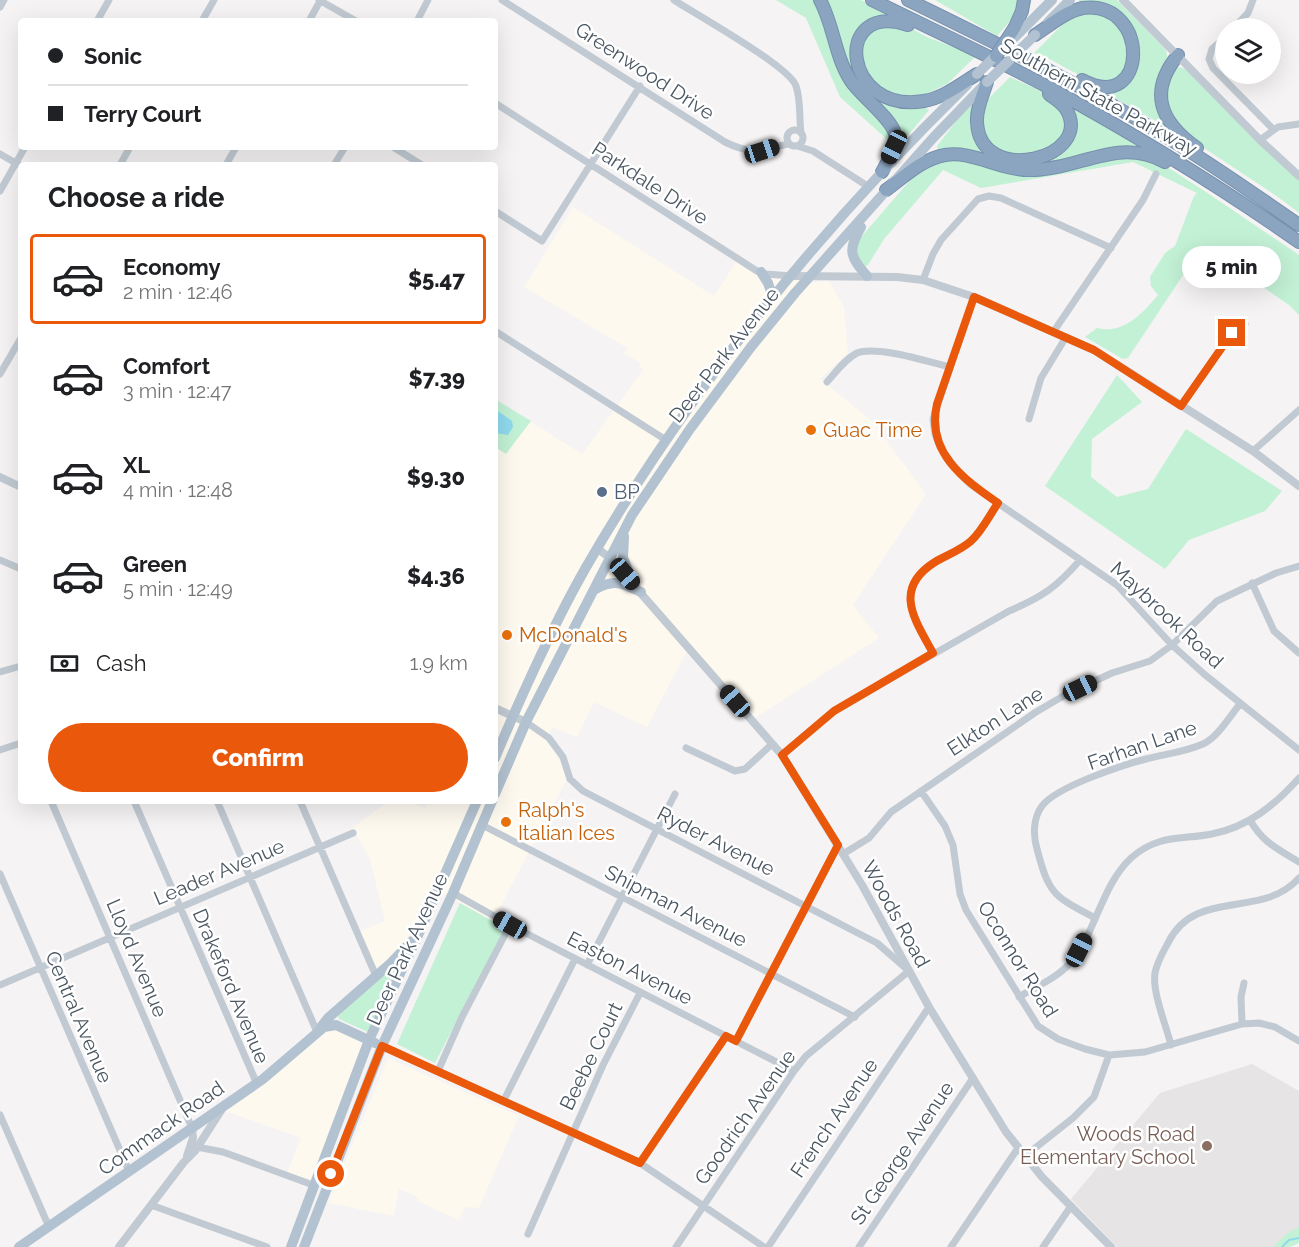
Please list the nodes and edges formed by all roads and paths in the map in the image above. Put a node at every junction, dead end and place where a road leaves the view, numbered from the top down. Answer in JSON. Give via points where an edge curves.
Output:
{"nodes":[{"id":1,"x":4,"y":0,"type":"edge"},
{"id":2,"x":109,"y":0,"type":"edge"},
{"id":3,"x":214,"y":0,"type":"edge"},
{"id":4,"x":320,"y":0,"type":"edge"},
{"id":5,"x":428,"y":0,"type":"edge"},
{"id":6,"x":502,"y":0,"type":"edge"},
{"id":7,"x":674,"y":0,"type":"edge"},
{"id":8,"x":820,"y":0,"type":"edge"},
{"id":9,"x":872,"y":0,"type":"edge"},
{"id":10,"x":908,"y":0,"type":"edge"},
{"id":11,"x":928,"y":0,"type":"edge"},
{"id":12,"x":1024,"y":0,"type":"edge"},
{"id":13,"x":1052,"y":0,"type":"edge"},
{"id":14,"x":1070,"y":0,"type":"edge"},
{"id":15,"x":1124,"y":0,"type":"edge"},
{"id":16,"x":1253,"y":0,"type":"edge"},
{"id":17,"x":0,"y":7,"type":"edge"},
{"id":18,"x":99,"y":18,"type":"edge"},
{"id":19,"x":204,"y":18,"type":"edge"},
{"id":20,"x":311,"y":18,"type":"edge"},
{"id":21,"x":351,"y":18,"type":"edge"},
{"id":22,"x":419,"y":18,"type":"edge"},
{"id":23,"x":1243,"y":18,"type":"edge"},
{"id":24,"x":951,"y":21,"type":"junction"},
{"id":25,"x":1018,"y":29,"type":"junction"},
{"id":26,"x":937,"y":31,"type":"junction"},
{"id":27,"x":1035,"y":35,"type":"junction"},
{"id":28,"x":1215,"y":46,"type":"edge"},
{"id":29,"x":1178,"y":55,"type":"junction"},
{"id":30,"x":996,"y":56,"type":"joint"},
{"id":31,"x":1048,"y":69,"type":"junction"},
{"id":32,"x":1215,"y":70,"type":"edge"},
{"id":33,"x":1024,"y":75,"type":"junction"},
{"id":34,"x":982,"y":78,"type":"junction"},
{"id":35,"x":1229,"y":84,"type":"edge"},
{"id":36,"x":640,"y":87,"type":"junction"},
{"id":37,"x":498,"y":105,"type":"edge"},
{"id":38,"x":1299,"y":124,"type":"edge"},
{"id":39,"x":1273,"y":129,"type":"junction"},
{"id":40,"x":796,"y":134,"type":"junction"},
{"id":41,"x":1260,"y":140,"type":"junction"},
{"id":42,"x":793,"y":145,"type":"junction"},
{"id":43,"x":775,"y":147,"type":"junction"},
{"id":44,"x":398,"y":150,"type":"edge"},
{"id":45,"x":813,"y":151,"type":"junction"},
{"id":46,"x":0,"y":154,"type":"edge"},
{"id":47,"x":417,"y":162,"type":"edge"},
{"id":48,"x":18,"y":163,"type":"edge"},
{"id":49,"x":591,"y":164,"type":"junction"},
{"id":50,"x":18,"y":165,"type":"edge"},
{"id":51,"x":882,"y":172,"type":"junction"},
{"id":52,"x":1156,"y":174,"type":"dead end"},
{"id":53,"x":1299,"y":176,"type":"edge"},
{"id":54,"x":1232,"y":178,"type":"junction"},
{"id":55,"x":1215,"y":185,"type":"junction"},
{"id":56,"x":869,"y":187,"type":"junction"},
{"id":57,"x":886,"y":190,"type":"junction"},
{"id":58,"x":0,"y":191,"type":"edge"},
{"id":59,"x":870,"y":209,"type":"junction"},
{"id":60,"x":498,"y":213,"type":"edge"},
{"id":61,"x":1299,"y":225,"type":"edge"},
{"id":62,"x":1299,"y":242,"type":"edge"},
{"id":63,"x":1111,"y":248,"type":"junction"},
{"id":64,"x":761,"y":272,"type":"junction"},
{"id":65,"x":792,"y":276,"type":"junction"},
{"id":66,"x":811,"y":276,"type":"junction"},
{"id":67,"x":867,"y":276,"type":"junction"},
{"id":68,"x":924,"y":280,"type":"junction"},
{"id":69,"x":974,"y":297,"type":"junction"},
{"id":70,"x":773,"y":298,"type":"junction"},
{"id":71,"x":1245,"y":324,"type":"dead end"},
{"id":72,"x":1054,"y":331,"type":"junction"},
{"id":73,"x":498,"y":333,"type":"edge"},
{"id":74,"x":1066,"y":337,"type":"junction"},
{"id":75,"x":18,"y":343,"type":"edge"},
{"id":76,"x":950,"y":367,"type":"junction"},
{"id":77,"x":0,"y":374,"type":"edge"},
{"id":78,"x":827,"y":382,"type":"dead end"},
{"id":79,"x":1181,"y":406,"type":"junction"},
{"id":80,"x":1299,"y":410,"type":"edge"},
{"id":81,"x":1029,"y":420,"type":"dead end"},
{"id":82,"x":666,"y":440,"type":"junction"},
{"id":83,"x":1252,"y":451,"type":"junction"},
{"id":84,"x":0,"y":477,"type":"edge"},
{"id":85,"x":18,"y":486,"type":"edge"},
{"id":86,"x":1299,"y":486,"type":"edge"},
{"id":87,"x":998,"y":503,"type":"junction"},
{"id":88,"x":625,"y":530,"type":"junction"},
{"id":89,"x":598,"y":549,"type":"junction"},
{"id":90,"x":610,"y":558,"type":"junction"},
{"id":91,"x":0,"y":560,"type":"edge"},
{"id":92,"x":1080,"y":560,"type":"junction"},
{"id":93,"x":1299,"y":566,"type":"edge"},
{"id":94,"x":18,"y":568,"type":"edge"},
{"id":95,"x":1252,"y":583,"type":"junction"},
{"id":96,"x":637,"y":588,"type":"junction"},
{"id":97,"x":593,"y":590,"type":"junction"},
{"id":98,"x":1172,"y":645,"type":"junction"},
{"id":99,"x":933,"y":653,"type":"junction"},
{"id":100,"x":1299,"y":653,"type":"edge"},
{"id":101,"x":18,"y":667,"type":"edge"},
{"id":102,"x":0,"y":670,"type":"edge"},
{"id":103,"x":1240,"y":704,"type":"junction"},
{"id":104,"x":498,"y":709,"type":"edge"},
{"id":105,"x":513,"y":716,"type":"junction"},
{"id":106,"x":526,"y":722,"type":"junction"},
{"id":107,"x":18,"y":744,"type":"edge"},
{"id":108,"x":772,"y":744,"type":"junction"},
{"id":109,"x":686,"y":748,"type":"dead end"},
{"id":110,"x":0,"y":750,"type":"edge"},
{"id":111,"x":1299,"y":750,"type":"edge"},
{"id":112,"x":498,"y":751,"type":"edge"},
{"id":113,"x":782,"y":755,"type":"junction"},
{"id":114,"x":1299,"y":778,"type":"edge"},
{"id":115,"x":498,"y":787,"type":"edge"},
{"id":116,"x":921,"y":791,"type":"junction"},
{"id":117,"x":675,"y":794,"type":"dead end"},
{"id":118,"x":52,"y":804,"type":"edge"},
{"id":119,"x":135,"y":804,"type":"edge"},
{"id":120,"x":218,"y":804,"type":"edge"},
{"id":121,"x":301,"y":804,"type":"edge"},
{"id":122,"x":476,"y":804,"type":"edge"},
{"id":123,"x":491,"y":804,"type":"edge"},
{"id":124,"x":1250,"y":820,"type":"junction"},
{"id":125,"x":482,"y":825,"type":"junction"},
{"id":126,"x":658,"y":829,"type":"junction"},
{"id":127,"x":353,"y":833,"type":"dead end"},
{"id":128,"x":838,"y":845,"type":"junction"},
{"id":129,"x":320,"y":847,"type":"junction"},
{"id":130,"x":843,"y":854,"type":"junction"},
{"id":131,"x":1299,"y":862,"type":"edge"},
{"id":132,"x":0,"y":874,"type":"edge"},
{"id":133,"x":250,"y":877,"type":"junction"},
{"id":134,"x":1299,"y":878,"type":"edge"},
{"id":135,"x":453,"y":893,"type":"junction"},
{"id":136,"x":622,"y":897,"type":"junction"},
{"id":137,"x":806,"y":906,"type":"junction"},
{"id":138,"x":179,"y":908,"type":"junction"},
{"id":139,"x":1095,"y":918,"type":"junction"},
{"id":140,"x":510,"y":925,"type":"junction"},
{"id":141,"x":420,"y":931,"type":"junction"},
{"id":142,"x":109,"y":937,"type":"junction"},
{"id":143,"x":575,"y":959,"type":"junction"},
{"id":144,"x":587,"y":965,"type":"junction"},
{"id":145,"x":40,"y":967,"type":"junction"},
{"id":146,"x":909,"y":971,"type":"junction"},
{"id":147,"x":771,"y":974,"type":"junction"},
{"id":148,"x":376,"y":976,"type":"junction"},
{"id":149,"x":1244,"y":983,"type":"dead end"},
{"id":150,"x":0,"y":985,"type":"edge"},
{"id":151,"x":640,"y":993,"type":"junction"},
{"id":152,"x":1019,"y":997,"type":"junction"},
{"id":153,"x":929,"y":1007,"type":"junction"},
{"id":154,"x":855,"y":1017,"type":"junction"},
{"id":155,"x":1242,"y":1024,"type":"junction"},
{"id":156,"x":317,"y":1032,"type":"junction"},
{"id":157,"x":726,"y":1036,"type":"junction"},
{"id":158,"x":369,"y":1040,"type":"junction"},
{"id":159,"x":736,"y":1041,"type":"junction"},
{"id":160,"x":1299,"y":1041,"type":"edge"},
{"id":161,"x":1171,"y":1045,"type":"junction"},
{"id":162,"x":382,"y":1046,"type":"junction"},
{"id":163,"x":1109,"y":1055,"type":"junction"},
{"id":164,"x":438,"y":1071,"type":"junction"},
{"id":165,"x":794,"y":1071,"type":"junction"},
{"id":166,"x":973,"y":1078,"type":"junction"},
{"id":167,"x":257,"y":1084,"type":"junction"},
{"id":168,"x":504,"y":1100,"type":"junction"},
{"id":169,"x":224,"y":1106,"type":"junction"},
{"id":170,"x":0,"y":1115,"type":"edge"},
{"id":171,"x":192,"y":1128,"type":"junction"},
{"id":172,"x":573,"y":1132,"type":"junction"},
{"id":173,"x":206,"y":1134,"type":"junction"},
{"id":174,"x":197,"y":1147,"type":"junction"},
{"id":175,"x":1018,"y":1148,"type":"junction"},
{"id":176,"x":223,"y":1152,"type":"junction"},
{"id":177,"x":1024,"y":1156,"type":"junction"},
{"id":178,"x":184,"y":1162,"type":"junction"},
{"id":179,"x":640,"y":1163,"type":"junction"},
{"id":180,"x":129,"y":1171,"type":"junction"},
{"id":181,"x":313,"y":1185,"type":"junction"},
{"id":182,"x":151,"y":1205,"type":"junction"},
{"id":183,"x":704,"y":1206,"type":"junction"},
{"id":184,"x":1071,"y":1206,"type":"junction"},
{"id":185,"x":49,"y":1227,"type":"junction"},
{"id":186,"x":528,"y":1234,"type":"dead end"},
{"id":187,"x":19,"y":1247,"type":"edge"},
{"id":188,"x":119,"y":1247,"type":"edge"},
{"id":189,"x":267,"y":1247,"type":"edge"},
{"id":190,"x":291,"y":1247,"type":"edge"},
{"id":191,"x":304,"y":1247,"type":"edge"},
{"id":192,"x":676,"y":1247,"type":"edge"},
{"id":193,"x":766,"y":1247,"type":"edge"},
{"id":194,"x":859,"y":1247,"type":"edge"},
{"id":195,"x":951,"y":1247,"type":"edge"},
{"id":196,"x":1043,"y":1247,"type":"edge"},
{"id":197,"x":1111,"y":1247,"type":"edge"}],
"edges":[{"from":1,"to":17,"type":"street"},
{"from":2,"to":18,"type":"street"},
{"from":3,"to":19,"type":"street"},
{"from":4,"to":20,"type":"street"},
{"from":4,"to":21,"type":"street"},
{"from":5,"to":22,"type":"street"},
{"from":6,"to":36,"type":"street","name":"Greenwood Drive"},
{"from":7,"to":40,"type":"street","via":[[786,71],[796,85]]},
{"from":8,"to":51,"type":"highway","via":[[848,76],[895,133],[895,144]]},
{"from":9,"to":26,"type":"highway","name":"Southern State Parkway"},
{"from":10,"to":24,"type":"highway","name":"Southern State Parkway"},
{"from":11,"to":24,"type":"highway"},
{"from":12,"to":25,"type":"highway"},
{"from":13,"to":25,"type":"main road"},
{"from":14,"to":27,"type":"main road","name":"Deer Park Avenue"},
{"from":15,"to":29,"type":"street"},
{"from":16,"to":23,"type":"street"},
{"from":24,"to":31,"type":"highway","name":"Southern State Parkway"},
{"from":25,"to":30,"type":"highway","bridge":true},
{"from":26,"to":33,"type":"highway","name":"Southern State Parkway"},
{"from":26,"to":34,"type":"highway","via":[[894,20],[873,24],[857,47],[861,75],[880,92],[912,102],[935,98]]},
{"from":27,"to":31,"type":"highway","via":[[1077,10],[1092,8],[1116,17],[1133,41],[1131,68],[1123,79],[1110,86],[1094,86]]},
{"from":27,"to":34,"type":"main road","name":"Deer Park Avenue","bridge":true},
{"from":28,"to":32,"type":"street","via":[[1209,59]]},
{"from":29,"to":41,"type":"street"},
{"from":29,"to":54,"type":"highway","via":[[1161,83],[1164,110],[1182,136]]},
{"from":30,"to":34,"type":"main road","name":"Deer Park Avenue","bridge":true},
{"from":31,"to":54,"type":"highway","name":"Southern State Parkway"},
{"from":33,"to":34,"type":"highway","via":[[1060,103],[1070,120],[1069,132],[1061,145],[1035,159],[1002,157],[982,140],[977,126]]},
{"from":33,"to":55,"type":"highway","name":"Southern State Parkway"},
{"from":34,"to":51,"type":"main road","name":"Deer Park Avenue"},
{"from":34,"to":57,"type":"main road","name":"Deer Park Avenue"},
{"from":35,"to":39,"type":"street"},
{"from":36,"to":43,"type":"street","name":"Greenwood Drive","via":[[736,148],[749,152]]},
{"from":36,"to":49,"type":"street"},
{"from":37,"to":49,"type":"street","name":"Parkdale Drive"},
{"from":38,"to":39,"type":"street"},
{"from":39,"to":41,"type":"street"},
{"from":40,"to":42,"type":"street"},
{"from":40,"to":42,"type":"street","via":[[801,143]]},
{"from":40,"to":43,"type":"street"},
{"from":40,"to":45,"type":"street"},
{"from":41,"to":53,"type":"street"},
{"from":42,"to":43,"type":"street","name":"Greenwood Drive"},
{"from":42,"to":45,"type":"street"},
{"from":44,"to":47,"type":"street"},
{"from":45,"to":56,"type":"street"},
{"from":46,"to":48,"type":"street"},
{"from":49,"to":60,"type":"street","via":[[542,241]]},
{"from":49,"to":64,"type":"street","name":"Parkdale Drive"},
{"from":50,"to":58,"type":"street"},
{"from":51,"to":56,"type":"main road","name":"Deer Park Avenue"},
{"from":52,"to":63,"type":"street"},
{"from":54,"to":61,"type":"highway","name":"Southern State Parkway"},
{"from":55,"to":57,"type":"highway","via":[[1153,156],[1126,152],[1035,170],[1003,167],[965,155],[946,155],[923,163]]},
{"from":55,"to":62,"type":"highway","name":"Southern State Parkway"},
{"from":56,"to":65,"type":"main road","name":"Deer Park Avenue"},
{"from":57,"to":59,"type":"main road","name":"Deer Park Avenue"},
{"from":59,"to":66,"type":"main road","name":"Deer Park Avenue"},
{"from":59,"to":67,"type":"main road","via":[[851,248],[854,261]]},
{"from":63,"to":68,"type":"street","via":[[988,196],[978,199],[942,240]]},
{"from":63,"to":72,"type":"street"},
{"from":64,"to":65,"type":"street","name":"Parkdale Drive"},
{"from":64,"to":70,"type":"main road"},
{"from":65,"to":66,"type":"street"},
{"from":65,"to":70,"type":"main road","name":"Deer Park Avenue"},
{"from":66,"to":67,"type":"street"},
{"from":66,"to":88,"type":"main road","name":"Deer Park Avenue","via":[[710,401]]},
{"from":67,"to":68,"type":"street"},
{"from":68,"to":69,"type":"street"},
{"from":69,"to":72,"type":"street"},
{"from":69,"to":76,"type":"street","name":"Maybrook Road"},
{"from":70,"to":82,"type":"main road","name":"Deer Park Avenue"},
{"from":71,"to":79,"type":"street","via":[[1232,333]]},
{"from":72,"to":74,"type":"street"},
{"from":73,"to":82,"type":"street"},
{"from":74,"to":79,"type":"street","via":[[1094,350]]},
{"from":74,"to":81,"type":"street","via":[[1041,378]]},
{"from":75,"to":77,"type":"street"},
{"from":76,"to":78,"type":"street","via":[[872,350],[858,352],[846,360]]},
{"from":76,"to":87,"type":"street","name":"Maybrook Road","via":[[933,419],[935,434],[960,474]]},
{"from":79,"to":83,"type":"street"},
{"from":80,"to":83,"type":"street"},
{"from":82,"to":89,"type":"main road","name":"Deer Park Avenue"},
{"from":83,"to":86,"type":"street"},
{"from":84,"to":85,"type":"street"},
{"from":87,"to":92,"type":"street","name":"Maybrook Road"},
{"from":87,"to":99,"type":"street","via":[[969,543],[922,571],[915,580],[910,605]]},
{"from":88,"to":90,"type":"main road","name":"Deer Park Avenue"},
{"from":88,"to":96,"type":"main road","via":[[623,558]]},
{"from":89,"to":90,"type":"street","name":"Woods Road"},
{"from":89,"to":105,"type":"main road","name":"Deer Park Avenue"},
{"from":90,"to":96,"type":"street","name":"Woods Road"},
{"from":90,"to":97,"type":"main road","name":"Deer Park Avenue"},
{"from":91,"to":94,"type":"street"},
{"from":92,"to":98,"type":"street","name":"Maybrook Road","via":[[1117,585]]},
{"from":92,"to":99,"type":"street","via":[[1049,591]]},
{"from":93,"to":95,"type":"street","name":"Elkton Lane"},
{"from":95,"to":98,"type":"street","name":"Elkton Lane","via":[[1217,601]]},
{"from":95,"to":100,"type":"street","via":[[1274,631]]},
{"from":96,"to":97,"type":"main road","via":[[617,582]]},
{"from":96,"to":108,"type":"street","name":"Woods Road"},
{"from":97,"to":106,"type":"main road","name":"Deer Park Avenue"},
{"from":98,"to":103,"type":"street","name":"Maybrook Road"},
{"from":98,"to":116,"type":"street","name":"Elkton Lane","via":[[1150,661],[1065,695]]},
{"from":99,"to":113,"type":"street","via":[[834,711]]},
{"from":101,"to":102,"type":"street"},
{"from":103,"to":111,"type":"street","name":"Maybrook Road"},
{"from":103,"to":139,"type":"street","name":"Farhan Lane","via":[[1206,743],[1110,771],[1054,795],[1043,805],[1035,819],[1034,838],[1044,877],[1064,901]]},
{"from":104,"to":105,"type":"street"},
{"from":105,"to":106,"type":"street"},
{"from":105,"to":112,"type":"main road","name":"Deer Park Avenue"},
{"from":106,"to":115,"type":"main road","name":"Deer Park Avenue"},
{"from":106,"to":126,"type":"street","name":"Ryder Avenue","via":[[549,738],[563,757],[570,779],[583,791]]},
{"from":107,"to":110,"type":"street"},
{"from":108,"to":109,"type":"street","via":[[745,769],[735,771]]},
{"from":108,"to":113,"type":"street","name":"Woods Road"},
{"from":113,"to":128,"type":"street","name":"Woods Road"},
{"from":114,"to":124,"type":"street","via":[[1282,797]]},
{"from":116,"to":130,"type":"street","name":"Elkton Lane","via":[[891,812],[869,838]]},
{"from":116,"to":152,"type":"street","name":"Oconnor Road","via":[[945,825],[953,845],[966,910]]},
{"from":117,"to":126,"type":"street"},
{"from":118,"to":142,"type":"street","name":"Lloyd Avenue"},
{"from":119,"to":138,"type":"street","name":"Drakeford Avenue"},
{"from":120,"to":133,"type":"street"},
{"from":121,"to":129,"type":"street"},
{"from":122,"to":141,"type":"main road","name":"Deer Park Avenue"},
{"from":123,"to":125,"type":"main road","name":"Deer Park Avenue"},
{"from":124,"to":131,"type":"street","via":[[1267,843]]},
{"from":124,"to":139,"type":"street","via":[[1211,834],[1154,843],[1131,858],[1119,873]]},
{"from":125,"to":135,"type":"main road","name":"Deer Park Avenue"},
{"from":125,"to":136,"type":"street","name":"Shipman Avenue"},
{"from":126,"to":136,"type":"street"},
{"from":126,"to":137,"type":"street","name":"Ryder Avenue"},
{"from":127,"to":129,"type":"street","name":"Leader Avenue"},
{"from":128,"to":130,"type":"street","name":"Woods Road"},
{"from":128,"to":137,"type":"street"},
{"from":129,"to":133,"type":"street","name":"Leader Avenue"},
{"from":129,"to":148,"type":"street"},
{"from":130,"to":146,"type":"street","name":"Woods Road"},
{"from":132,"to":145,"type":"street","name":"Central Avenue"},
{"from":133,"to":138,"type":"street","name":"Leader Avenue"},
{"from":133,"to":156,"type":"street"},
{"from":134,"to":161,"type":"street","via":[[1269,897],[1190,915],[1174,929],[1155,974]]},
{"from":135,"to":140,"type":"street","name":"Easton Avenue"},
{"from":135,"to":162,"type":"main road","name":"Deer Park Avenue"},
{"from":136,"to":144,"type":"street"},
{"from":136,"to":147,"type":"street","name":"Shipman Avenue"},
{"from":137,"to":146,"type":"street","name":"Ryder Avenue","via":[[877,943]]},
{"from":137,"to":147,"type":"street"},
{"from":138,"to":142,"type":"street","name":"Leader Avenue"},
{"from":138,"to":167,"type":"street","name":"Drakeford Avenue"},
{"from":139,"to":152,"type":"street","via":[[1071,962]]},
{"from":140,"to":143,"type":"street","name":"Easton Avenue"},
{"from":140,"to":164,"type":"street"},
{"from":141,"to":148,"type":"main road","name":"Commack Road"},
{"from":141,"to":158,"type":"main road","name":"Deer Park Avenue"},
{"from":142,"to":145,"type":"street","name":"Leader Avenue"},
{"from":142,"to":171,"type":"street","name":"Lloyd Avenue"},
{"from":143,"to":144,"type":"street","name":"Easton Avenue"},
{"from":143,"to":168,"type":"street"},
{"from":144,"to":151,"type":"street","name":"Easton Avenue"},
{"from":145,"to":150,"type":"street","name":"Leader Avenue"},
{"from":145,"to":180,"type":"street","name":"Central Avenue"},
{"from":146,"to":153,"type":"street","name":"Woods Road"},
{"from":146,"to":154,"type":"street","name":"Goodrich Avenue"},
{"from":147,"to":154,"type":"street","name":"Shipman Avenue"},
{"from":147,"to":159,"type":"street"},
{"from":148,"to":156,"type":"main road","name":"Commack Road"},
{"from":149,"to":155,"type":"street"},
{"from":151,"to":157,"type":"street","name":"Easton Avenue"},
{"from":151,"to":172,"type":"street","name":"Beebe Court"},
{"from":152,"to":163,"type":"street","name":"Oconnor Road","via":[[1047,1034]]},
{"from":153,"to":166,"type":"street","name":"Woods Road"},
{"from":153,"to":193,"type":"street","name":"French Avenue"},
{"from":154,"to":165,"type":"street","name":"Goodrich Avenue","via":[[806,1056]]},
{"from":155,"to":160,"type":"street","name":"Oconnor Road","via":[[1275,1027]]},
{"from":155,"to":161,"type":"street","name":"Oconnor Road"},
{"from":156,"to":158,"type":"main road","via":[[333,1024]]},
{"from":156,"to":167,"type":"main road","name":"Commack Road"},
{"from":157,"to":159,"type":"street","name":"Easton Avenue"},
{"from":157,"to":179,"type":"street"},
{"from":158,"to":162,"type":"main road"},
{"from":158,"to":181,"type":"main road","name":"Deer Park Avenue"},
{"from":159,"to":165,"type":"street","name":"Easton Avenue"},
{"from":161,"to":163,"type":"street","name":"Oconnor Road"},
{"from":162,"to":164,"type":"street"},
{"from":162,"to":191,"type":"main road","name":"Deer Park Avenue"},
{"from":163,"to":177,"type":"street","via":[[1094,1097]]},
{"from":164,"to":168,"type":"street"},
{"from":165,"to":183,"type":"street","name":"Goodrich Avenue"},
{"from":166,"to":175,"type":"street","name":"Woods Road"},
{"from":166,"to":194,"type":"street","name":"St George Avenue"},
{"from":167,"to":169,"type":"main road","name":"Commack Road"},
{"from":168,"to":172,"type":"street"},
{"from":169,"to":171,"type":"main road","name":"Commack Road"},
{"from":169,"to":173,"type":"street"},
{"from":170,"to":185,"type":"street"},
{"from":171,"to":178,"type":"street","via":[[193,1138]]},
{"from":171,"to":180,"type":"main road","name":"Commack Road"},
{"from":172,"to":179,"type":"street"},
{"from":172,"to":186,"type":"street","name":"Beebe Court"},
{"from":173,"to":174,"type":"street"},
{"from":173,"to":176,"type":"street","via":[[210,1143]]},
{"from":174,"to":176,"type":"street"},
{"from":174,"to":178,"type":"street"},
{"from":175,"to":177,"type":"street","name":"Woods Road"},
{"from":175,"to":195,"type":"street"},
{"from":176,"to":181,"type":"street"},
{"from":177,"to":184,"type":"street","name":"Woods Road"},
{"from":178,"to":182,"type":"street"},
{"from":179,"to":183,"type":"street"},
{"from":180,"to":185,"type":"main road","name":"Commack Road"},
{"from":181,"to":190,"type":"main road","name":"Deer Park Avenue"},
{"from":182,"to":188,"type":"street"},
{"from":182,"to":189,"type":"street"},
{"from":183,"to":192,"type":"street","name":"Goodrich Avenue"},
{"from":183,"to":193,"type":"street"},
{"from":184,"to":196,"type":"street"},
{"from":184,"to":197,"type":"street","name":"Woods Road"},
{"from":185,"to":187,"type":"main road","name":"Commack Road"}]}
